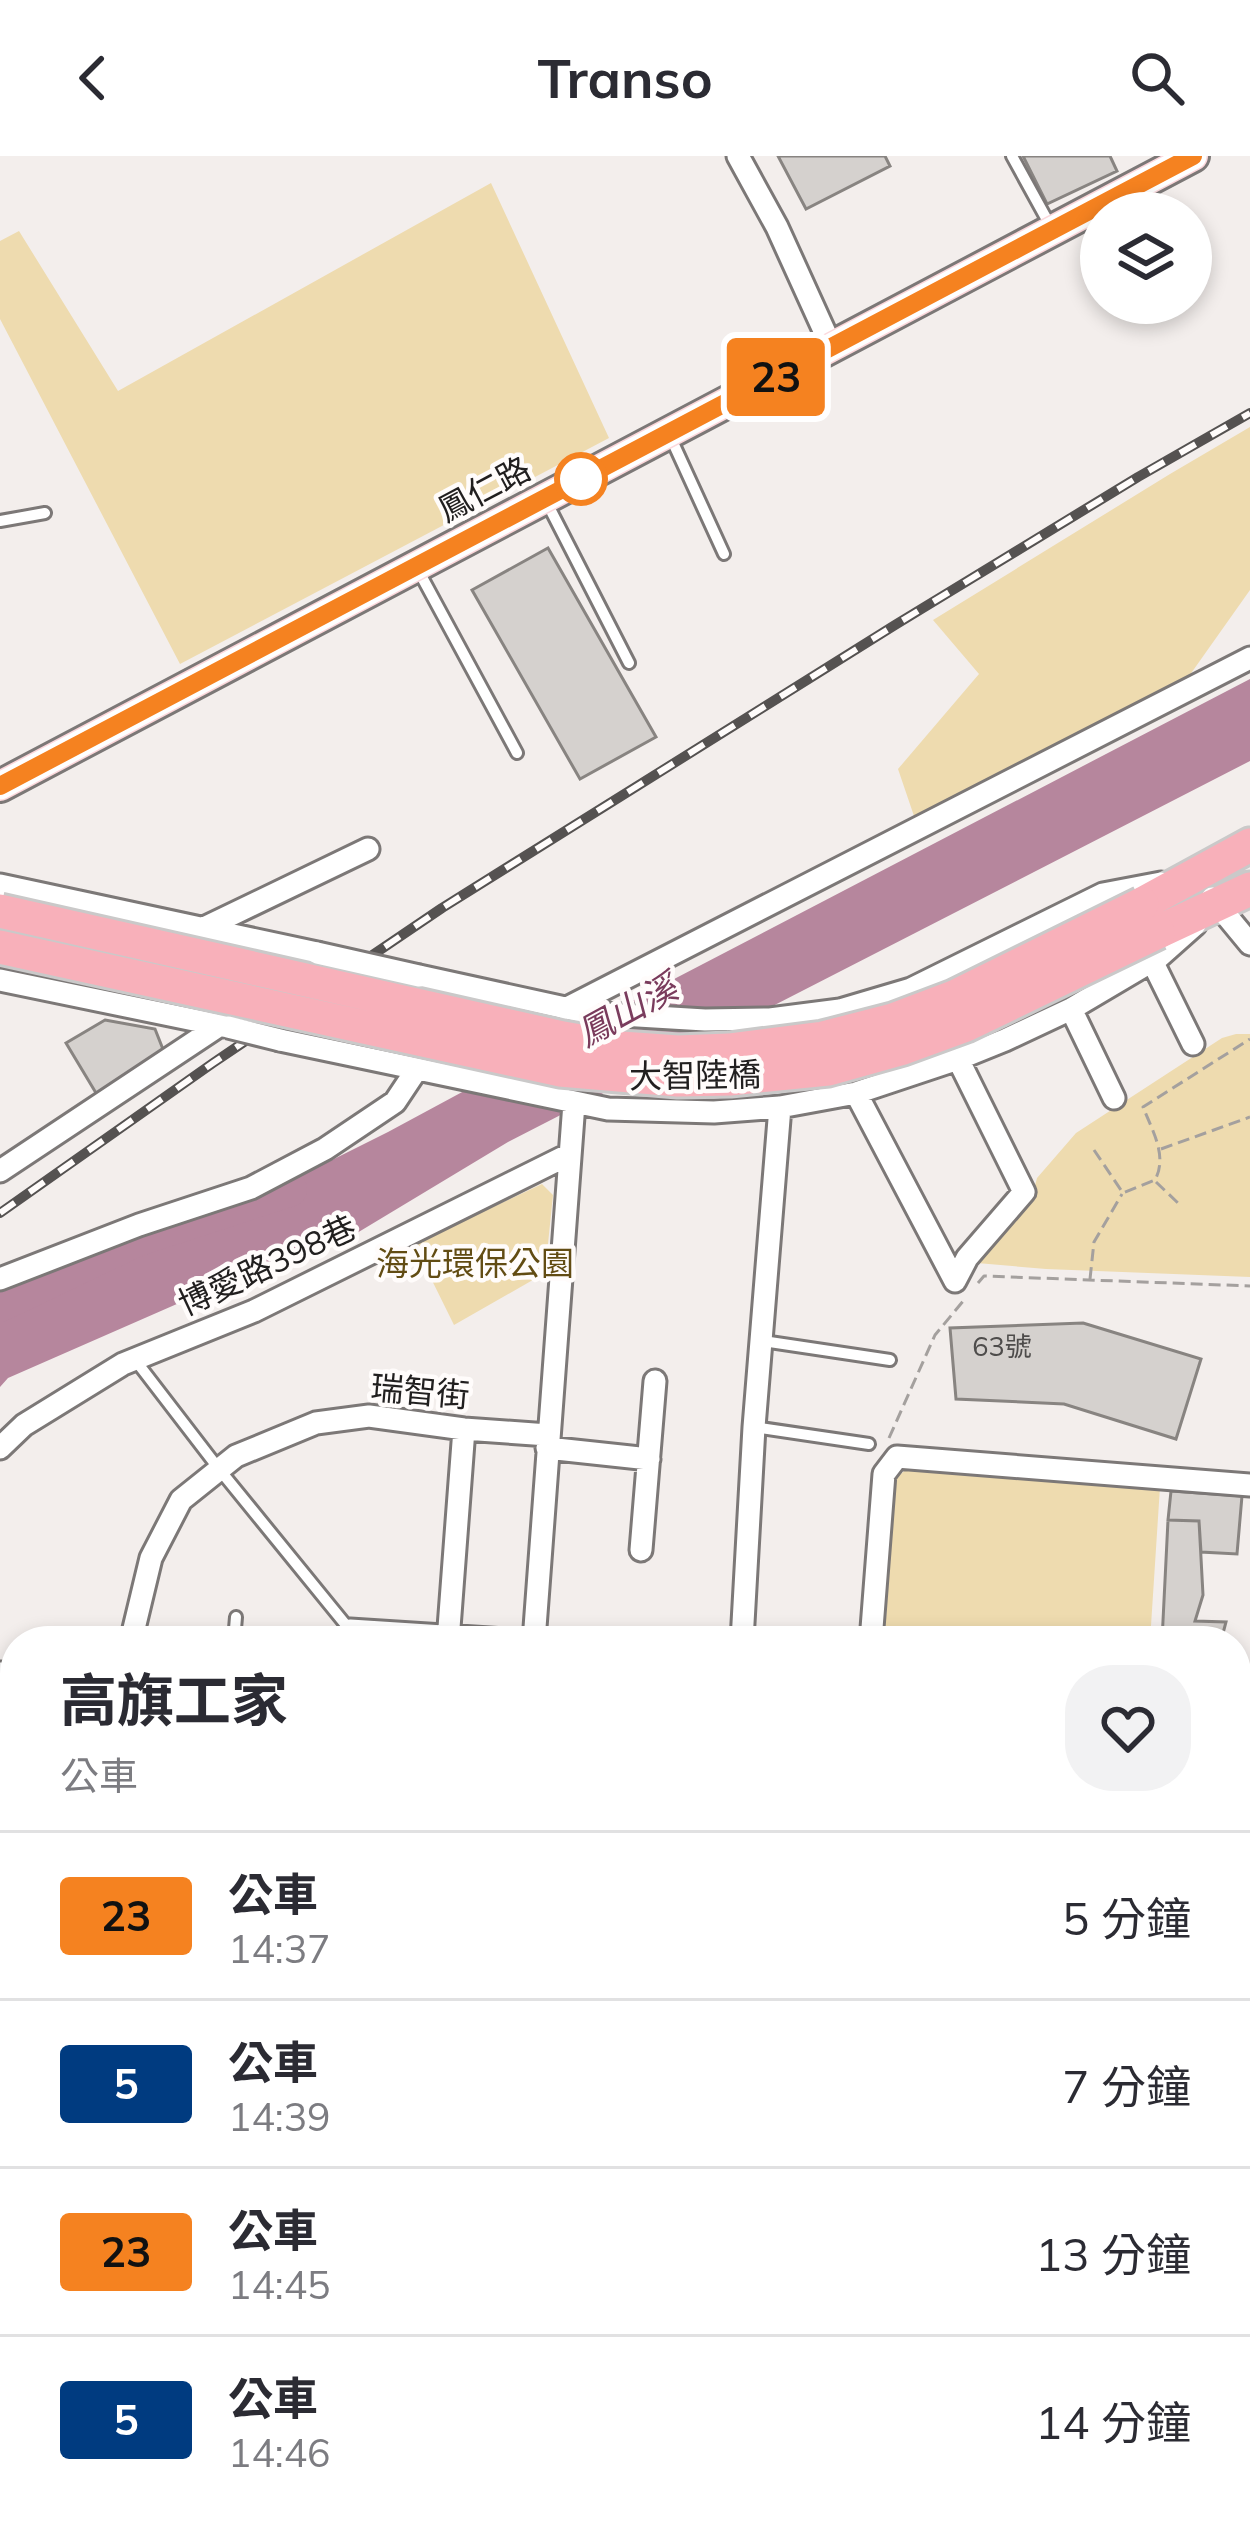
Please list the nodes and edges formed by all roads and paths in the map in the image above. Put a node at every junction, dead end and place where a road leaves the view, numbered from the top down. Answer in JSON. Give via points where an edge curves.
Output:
{"nodes":[{"id":1,"x":738,"y":156,"type":"edge"},
{"id":2,"x":1012,"y":156,"type":"edge"},
{"id":3,"x":1193,"y":156,"type":"edge"},
{"id":4,"x":1052,"y":229,"type":"junction"},
{"id":5,"x":832,"y":348,"type":"junction"},
{"id":6,"x":669,"y":433,"type":"junction"},
{"id":7,"x":544,"y":498,"type":"junction"},
{"id":8,"x":45,"y":513,"type":"dead end"},
{"id":9,"x":0,"y":521,"type":"edge"},
{"id":10,"x":724,"y":554,"type":"dead end"},
{"id":11,"x":416,"y":565,"type":"junction"},
{"id":12,"x":1250,"y":658,"type":"edge"},
{"id":13,"x":629,"y":663,"type":"dead end"},
{"id":14,"x":517,"y":753,"type":"dead end"},
{"id":15,"x":0,"y":786,"type":"edge"},
{"id":16,"x":1250,"y":845,"type":"edge"},
{"id":17,"x":368,"y":850,"type":"dead end"},
{"id":18,"x":1193,"y":876,"type":"junction"},
{"id":19,"x":0,"y":885,"type":"edge"},
{"id":20,"x":1250,"y":889,"type":"edge"},
{"id":21,"x":1218,"y":904,"type":"junction"},
{"id":22,"x":0,"y":911,"type":"edge"},
{"id":23,"x":204,"y":928,"type":"junction"},
{"id":24,"x":1150,"y":932,"type":"junction"},
{"id":25,"x":1250,"y":944,"type":"edge"},
{"id":26,"x":0,"y":947,"type":"edge"},
{"id":27,"x":0,"y":980,"type":"edge"},
{"id":28,"x":1071,"y":1009,"type":"junction"},
{"id":29,"x":576,"y":1011,"type":"junction"},
{"id":30,"x":224,"y":1026,"type":"junction"},
{"id":31,"x":1250,"y":1039,"type":"edge"},
{"id":32,"x":1192,"y":1044,"type":"dead end"},
{"id":33,"x":958,"y":1059,"type":"junction"},
{"id":34,"x":428,"y":1072,"type":"junction"},
{"id":35,"x":856,"y":1093,"type":"junction"},
{"id":36,"x":1114,"y":1098,"type":"dead end"},
{"id":37,"x":567,"y":1102,"type":"junction"},
{"id":38,"x":780,"y":1107,"type":"junction"},
{"id":39,"x":1250,"y":1117,"type":"edge"},
{"id":40,"x":1160,"y":1149,"type":"junction"},
{"id":41,"x":1094,"y":1150,"type":"dead end"},
{"id":42,"x":570,"y":1154,"type":"junction"},
{"id":43,"x":0,"y":1171,"type":"edge"},
{"id":44,"x":1155,"y":1180,"type":"junction"},
{"id":45,"x":1123,"y":1193,"type":"junction"},
{"id":46,"x":1178,"y":1203,"type":"dead end"},
{"id":47,"x":0,"y":1280,"type":"edge"},
{"id":48,"x":1090,"y":1280,"type":"junction"},
{"id":49,"x":1250,"y":1286,"type":"edge"},
{"id":50,"x":761,"y":1340,"type":"junction"},
{"id":51,"x":135,"y":1360,"type":"junction"},
{"id":52,"x":890,"y":1360,"type":"dead end"},
{"id":53,"x":656,"y":1381,"type":"dead end"},
{"id":54,"x":754,"y":1427,"type":"junction"},
{"id":55,"x":464,"y":1429,"type":"junction"},
{"id":56,"x":888,"y":1439,"type":"dead end"},
{"id":57,"x":548,"y":1442,"type":"junction"},
{"id":58,"x":869,"y":1444,"type":"dead end"},
{"id":59,"x":0,"y":1448,"type":"edge"},
{"id":60,"x":649,"y":1459,"type":"junction"},
{"id":61,"x":219,"y":1469,"type":"junction"},
{"id":62,"x":1250,"y":1485,"type":"edge"},
{"id":63,"x":641,"y":1550,"type":"dead end"},
{"id":64,"x":236,"y":1617,"type":"dead end"},
{"id":65,"x":135,"y":1626,"type":"edge"},
{"id":66,"x":235,"y":1626,"type":"edge"},
{"id":67,"x":340,"y":1626,"type":"edge"},
{"id":68,"x":449,"y":1626,"type":"edge"},
{"id":69,"x":535,"y":1626,"type":"edge"},
{"id":70,"x":743,"y":1626,"type":"edge"},
{"id":71,"x":872,"y":1626,"type":"edge"}],
"edges":[{"from":1,"to":5,"type":"street"},
{"from":2,"to":4,"type":"lane"},
{"from":3,"to":4,"type":"street","name":"鳳仁路"},
{"from":4,"to":5,"type":"street","name":"鳳仁路"},
{"from":5,"to":6,"type":"street","name":"鳳仁路"},
{"from":6,"to":7,"type":"street","name":"鳳仁路"},
{"from":6,"to":10,"type":"lane"},
{"from":7,"to":11,"type":"street","name":"鳳仁路"},
{"from":7,"to":13,"type":"lane"},
{"from":8,"to":9,"type":"lane"},
{"from":11,"to":14,"type":"lane"},
{"from":11,"to":15,"type":"street","name":"鳳仁路"},
{"from":12,"to":29,"type":"street"},
{"from":16,"to":18,"type":"main road"},
{"from":17,"to":23,"type":"street"},
{"from":18,"to":21,"type":"street"},
{"from":18,"to":24,"type":"main road"},
{"from":18,"to":29,"type":"street","via":[[1103,894],[911,988],[840,1010],[705,1020]]},
{"from":19,"to":23,"type":"street"},
{"from":20,"to":21,"type":"main road"},
{"from":21,"to":24,"type":"main road"},
{"from":21,"to":25,"type":"street"},
{"from":22,"to":24,"type":"main road","name":"大智陸橋","bridge":true,"via":[[563,1038],[677,1052],[823,1038]]},
{"from":23,"to":29,"type":"street","bridge":true},
{"from":24,"to":26,"type":"main road","name":"大智陸橋","bridge":true,"via":[[903,1048],[827,1069],[678,1080],[560,1070]]},
{"from":24,"to":28,"type":"street"},
{"from":24,"to":32,"type":"street"},
{"from":27,"to":30,"type":"street"},
{"from":28,"to":33,"type":"street"},
{"from":28,"to":36,"type":"street"},
{"from":30,"to":34,"type":"street","bridge":true},
{"from":30,"to":43,"type":"street"},
{"from":31,"to":40,"type":"path","via":[[1143,1107]]},
{"from":33,"to":35,"type":"street"},
{"from":33,"to":35,"type":"street","via":[[1024,1192],[955,1281]]},
{"from":34,"to":37,"type":"street"},
{"from":34,"to":47,"type":"street","via":[[325,1149],[251,1188]]},
{"from":35,"to":38,"type":"street"},
{"from":37,"to":38,"type":"street","via":[[693,1111]]},
{"from":37,"to":42,"type":"street"},
{"from":38,"to":50,"type":"street"},
{"from":39,"to":40,"type":"path"},
{"from":40,"to":44,"type":"path"},
{"from":41,"to":45,"type":"path"},
{"from":42,"to":51,"type":"street","name":"博愛路398巷","via":[[254,1311]]},
{"from":42,"to":57,"type":"street"},
{"from":44,"to":45,"type":"path"},
{"from":44,"to":46,"type":"path"},
{"from":45,"to":48,"type":"path","via":[[1094,1242]]},
{"from":48,"to":49,"type":"path"},
{"from":48,"to":56,"type":"path","via":[[984,1276],[935,1335]]},
{"from":50,"to":52,"type":"lane"},
{"from":50,"to":54,"type":"street"},
{"from":51,"to":59,"type":"street","name":"博愛路398巷","via":[[24,1424]]},
{"from":51,"to":61,"type":"lane"},
{"from":53,"to":60,"type":"street"},
{"from":54,"to":58,"type":"lane"},
{"from":54,"to":70,"type":"street"},
{"from":55,"to":57,"type":"street","name":"瑞智街"},
{"from":55,"to":61,"type":"street","name":"瑞智街","via":[[369,1416],[316,1423]]},
{"from":55,"to":68,"type":"street"},
{"from":57,"to":60,"type":"street","name":"瑞智街"},
{"from":57,"to":69,"type":"street"},
{"from":60,"to":63,"type":"street"},
{"from":61,"to":65,"type":"street","name":"瑞智街","via":[[181,1500],[151,1558]]},
{"from":61,"to":67,"type":"lane"},
{"from":62,"to":71,"type":"street","via":[[897,1457],[884,1474]]},
{"from":64,"to":66,"type":"lane"}]}
